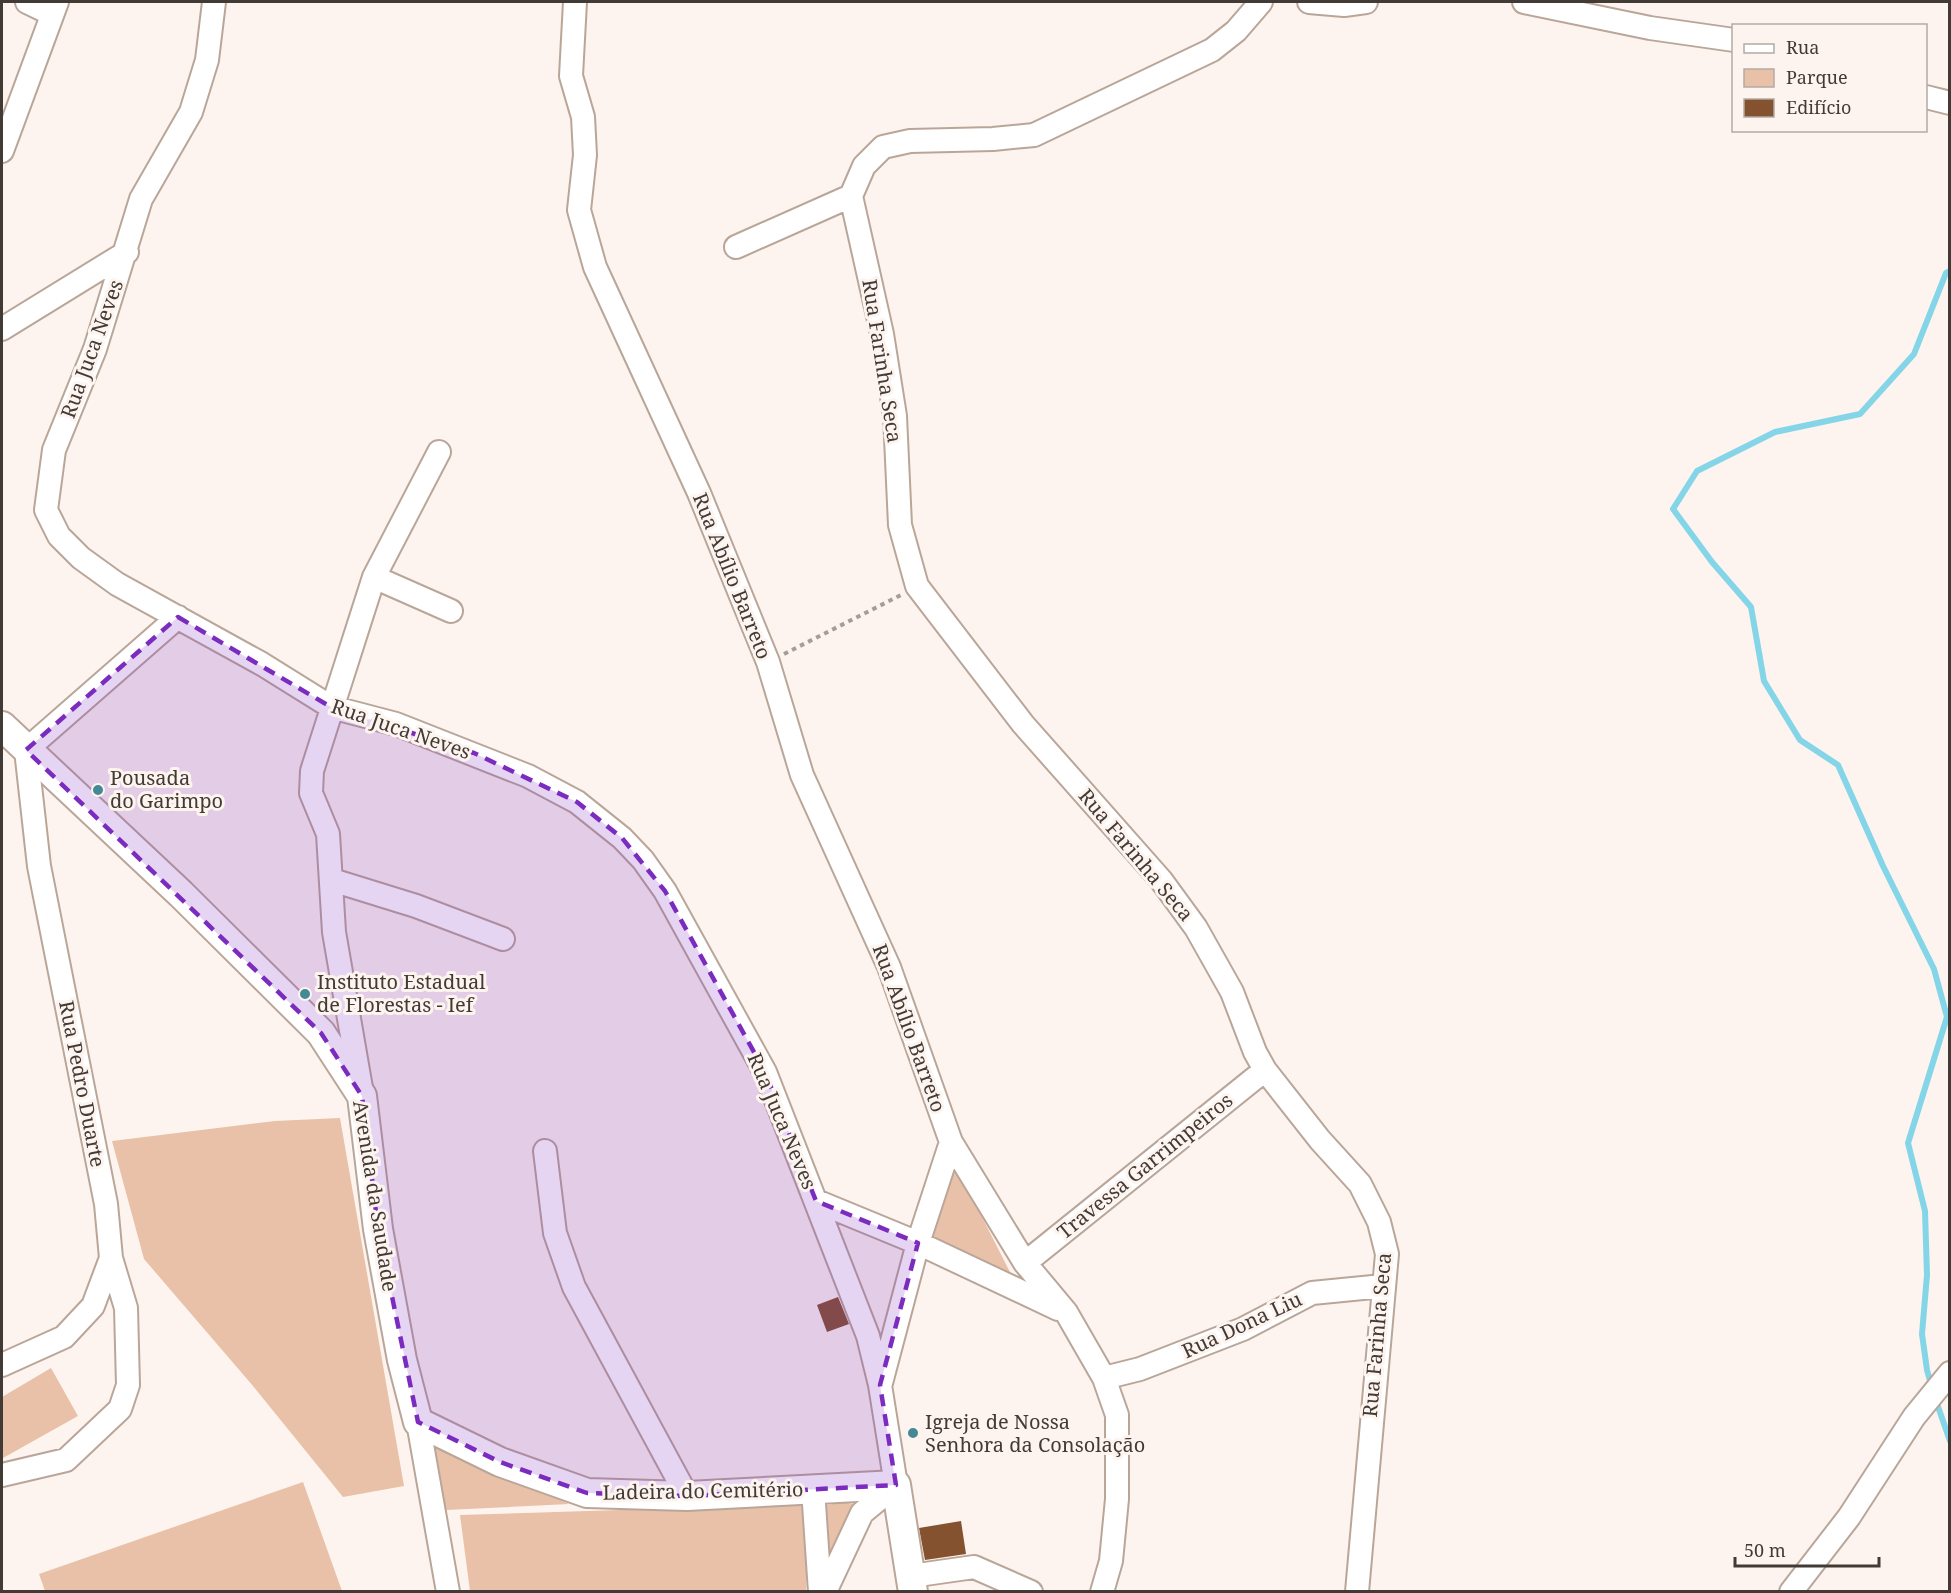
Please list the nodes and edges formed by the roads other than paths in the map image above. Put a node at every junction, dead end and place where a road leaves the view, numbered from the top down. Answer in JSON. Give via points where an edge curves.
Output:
{"nodes":[{"id":1,"x":27,"y":2,"type":"edge"},
{"id":2,"x":214,"y":2,"type":"edge"},
{"id":3,"x":575,"y":2,"type":"edge"},
{"id":4,"x":1261,"y":2,"type":"edge"},
{"id":5,"x":1309,"y":2,"type":"edge"},
{"id":6,"x":1366,"y":2,"type":"edge"},
{"id":7,"x":1524,"y":2,"type":"edge"},
{"id":8,"x":55,"y":8,"type":"edge"},
{"id":9,"x":1732,"y":40,"type":"edge"},
{"id":10,"x":1927,"y":97,"type":"edge"},
{"id":11,"x":1950,"y":103,"type":"edge"},
{"id":12,"x":2,"y":151,"type":"edge"},
{"id":13,"x":851,"y":196,"type":"junction"},
{"id":14,"x":736,"y":248,"type":"dead end"},
{"id":15,"x":127,"y":252,"type":"junction"},
{"id":16,"x":2,"y":329,"type":"edge"},
{"id":17,"x":439,"y":452,"type":"dead end"},
{"id":18,"x":374,"y":577,"type":"junction"},
{"id":19,"x":451,"y":611,"type":"dead end"},
{"id":20,"x":178,"y":617,"type":"junction"},
{"id":21,"x":332,"y":707,"type":"junction"},
{"id":22,"x":2,"y":726,"type":"edge"},
{"id":23,"x":26,"y":750,"type":"junction"},
{"id":24,"x":332,"y":880,"type":"junction"},
{"id":25,"x":503,"y":939,"type":"dead end"},
{"id":26,"x":1265,"y":1070,"type":"junction"},
{"id":27,"x":362,"y":1096,"type":"junction"},
{"id":28,"x":951,"y":1142,"type":"junction"},
{"id":29,"x":545,"y":1151,"type":"dead end"},
{"id":30,"x":816,"y":1201,"type":"junction"},
{"id":31,"x":918,"y":1243,"type":"junction"},
{"id":32,"x":111,"y":1258,"type":"junction"},
{"id":33,"x":1025,"y":1263,"type":"junction"},
{"id":34,"x":1383,"y":1286,"type":"junction"},
{"id":35,"x":1066,"y":1312,"type":"junction"},
{"id":36,"x":2,"y":1365,"type":"edge"},
{"id":37,"x":1948,"y":1375,"type":"edge"},
{"id":38,"x":1104,"y":1378,"type":"junction"},
{"id":39,"x":880,"y":1385,"type":"junction"},
{"id":40,"x":418,"y":1422,"type":"junction"},
{"id":41,"x":2,"y":1475,"type":"edge"},
{"id":42,"x":896,"y":1485,"type":"junction"},
{"id":43,"x":813,"y":1489,"type":"junction"},
{"id":44,"x":687,"y":1496,"type":"junction"},
{"id":45,"x":912,"y":1584,"type":"edge"},
{"id":46,"x":448,"y":1592,"type":"edge"},
{"id":47,"x":823,"y":1592,"type":"edge"},
{"id":48,"x":1031,"y":1592,"type":"edge"},
{"id":49,"x":1102,"y":1592,"type":"edge"},
{"id":50,"x":1357,"y":1592,"type":"edge"},
{"id":51,"x":1791,"y":1592,"type":"edge"}],
"edges":[{"from":1,"to":8,"type":"street"},
{"from":2,"to":15,"type":"street","name":"Rua Juca Neves","via":[[207,60],[190,112],[141,199]]},
{"from":3,"to":28,"type":"street","name":"Rua Abílio Barreto","via":[[571,76],[583,117],[585,155],[579,210],[595,267],[699,493],[768,662],[802,775],[890,967]]},
{"from":4,"to":13,"type":"street","via":[[1236,31],[1212,50],[1034,135],[910,141],[883,147],[864,166]]},
{"from":5,"to":6,"type":"street"},
{"from":7,"to":9,"type":"street","via":[[1650,28]]},
{"from":8,"to":12,"type":"street"},
{"from":10,"to":11,"type":"street"},
{"from":13,"to":14,"type":"street"},
{"from":13,"to":26,"type":"street","name":"Rua Farinha Seca","via":[[882,334],[895,416],[900,525],[917,586],[1023,724],[1161,880],[1196,928],[1232,992]]},
{"from":15,"to":16,"type":"street"},
{"from":15,"to":20,"type":"street","name":"Rua Juca Neves","via":[[95,349],[54,450],[46,510],[59,536],[81,558],[117,584]]},
{"from":17,"to":18,"type":"street"},
{"from":18,"to":19,"type":"street"},
{"from":18,"to":21,"type":"street"},
{"from":20,"to":21,"type":"street","name":"Rua Juca Neves"},
{"from":20,"to":23,"type":"street"},
{"from":21,"to":24,"type":"street","via":[[312,771],[311,793],[328,834]]},
{"from":21,"to":30,"type":"street","name":"Rua Juca Neves","via":[[396,724],[528,776],[576,802],[622,838],[665,891],[765,1072]]},
{"from":22,"to":23,"type":"street","name":"Avenida da Saudade"},
{"from":23,"to":27,"type":"street","name":"Avenida da Saudade","via":[[181,894],[321,1034]]},
{"from":23,"to":32,"type":"street","name":"Rua Pedro Duarte","via":[[39,866],[106,1204]]},
{"from":24,"to":25,"type":"street"},
{"from":24,"to":27,"type":"street","via":[[334,932]]},
{"from":26,"to":33,"type":"street","name":"Travessa Garrimpeiros"},
{"from":26,"to":34,"type":"street","name":"Rua Farinha Seca","via":[[1359,1184],[1379,1222],[1387,1254]]},
{"from":27,"to":40,"type":"street","name":"Avenida da Saudade","via":[[378,1229],[402,1360]]},
{"from":28,"to":31,"type":"street"},
{"from":28,"to":33,"type":"street","name":"Rua Abílio Barreto"},
{"from":29,"to":44,"type":"street","via":[[555,1233],[574,1287]]},
{"from":30,"to":31,"type":"street"},
{"from":30,"to":39,"type":"street","name":"Rua Juca Neves","via":[[852,1292]]},
{"from":31,"to":35,"type":"street"},
{"from":31,"to":39,"type":"street"},
{"from":32,"to":36,"type":"street","name":"Rua Pedro Duarte","via":[[93,1306],[64,1337]]},
{"from":32,"to":41,"type":"street","via":[[126,1308],[128,1385],[120,1409],[66,1460]]},
{"from":33,"to":35,"type":"street","name":"Rua Abílio Barreto"},
{"from":34,"to":38,"type":"street","name":"Rua Dona Liu","via":[[1312,1293],[1243,1329],[1140,1369]]},
{"from":34,"to":50,"type":"street","name":"Rua Farinha Seca"},
{"from":35,"to":38,"type":"street","name":"Rua Abílio Barreto"},
{"from":37,"to":51,"type":"street","via":[[1914,1417],[1849,1517]]},
{"from":38,"to":49,"type":"street","name":"Rua Abílio Barreto","via":[[1117,1415],[1117,1499],[1111,1561]]},
{"from":39,"to":42,"type":"street","name":"Rua Juca Neves"},
{"from":40,"to":44,"type":"street","name":"Ladeira do Cemitério","via":[[500,1462],[587,1493]]},
{"from":40,"to":46,"type":"street","name":"Avenida da Saudade"},
{"from":42,"to":43,"type":"street","name":"Ladeira do Cemitério"},
{"from":42,"to":45,"type":"street"},
{"from":42,"to":47,"type":"street","via":[[862,1513]]},
{"from":43,"to":44,"type":"street","name":"Ladeira do Cemitério"},
{"from":43,"to":47,"type":"street"},
{"from":45,"to":48,"type":"street","via":[[974,1568]]}]}
